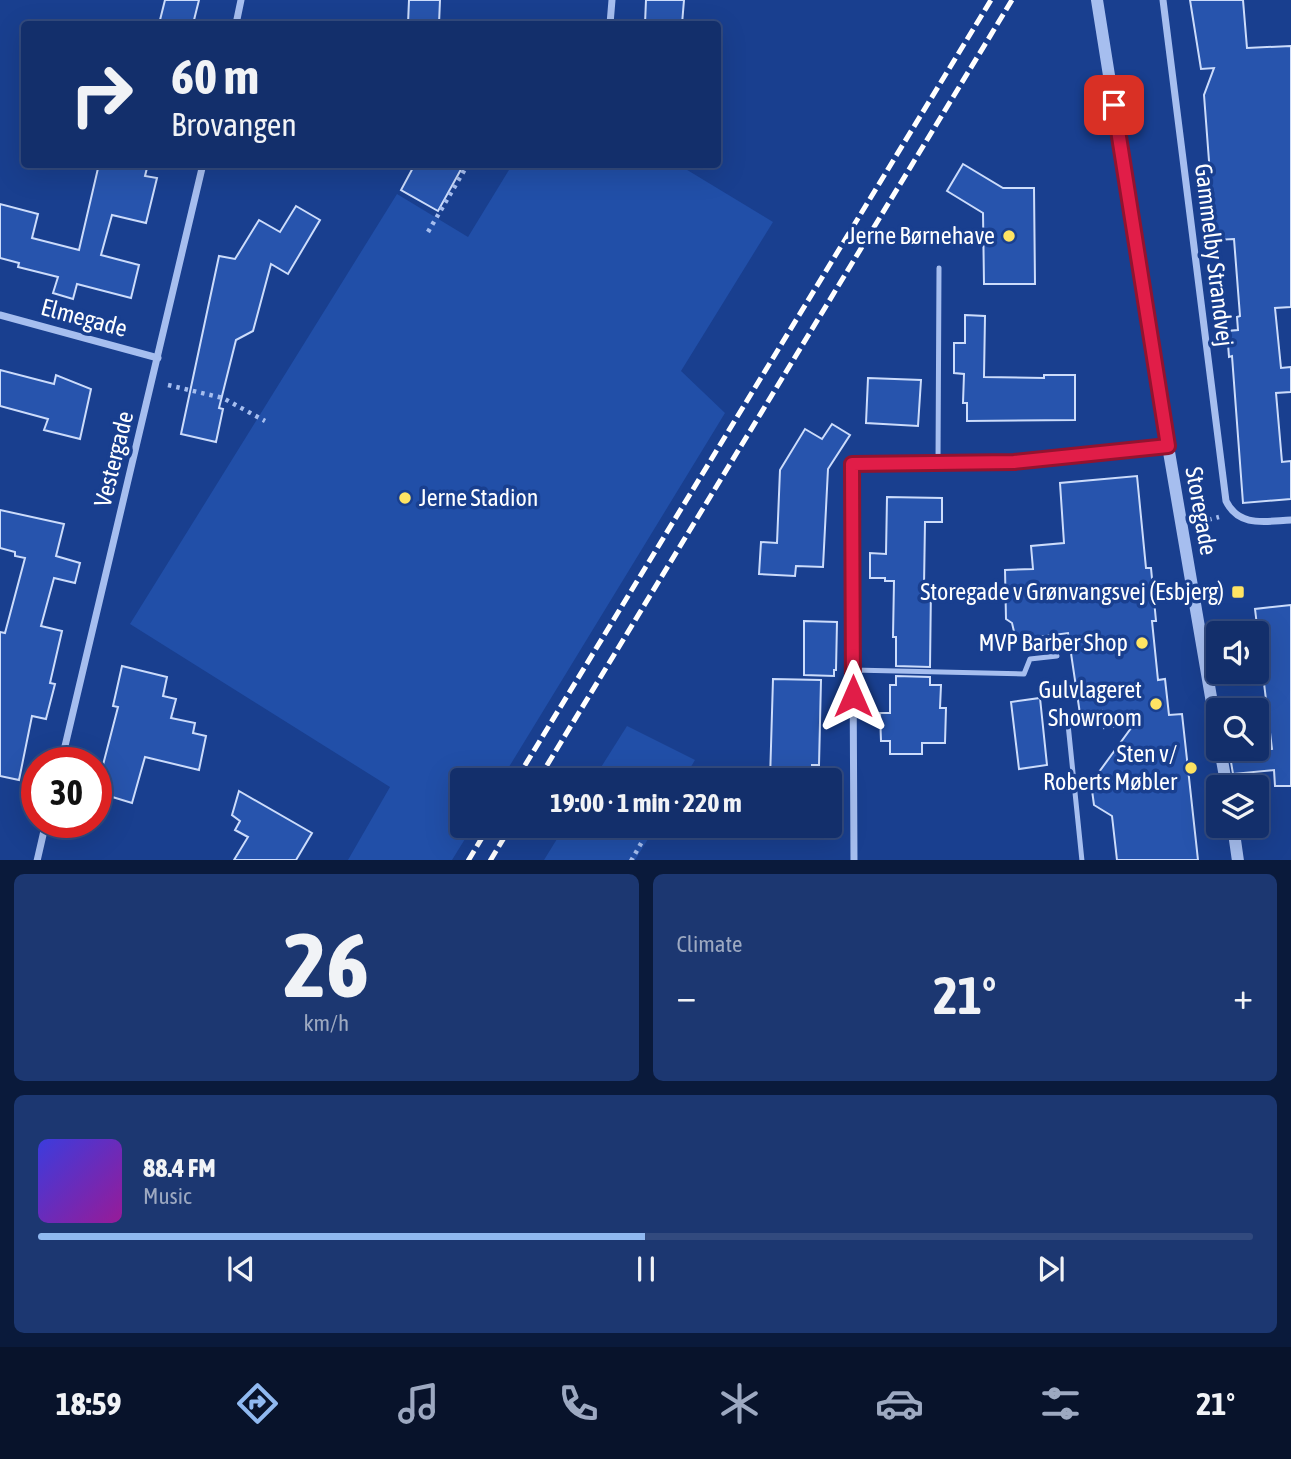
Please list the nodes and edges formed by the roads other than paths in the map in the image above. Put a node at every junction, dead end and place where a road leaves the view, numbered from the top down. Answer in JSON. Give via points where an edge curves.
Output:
{"nodes":[{"id":1,"x":241,"y":0,"type":"edge"},
{"id":2,"x":612,"y":0,"type":"edge"},
{"id":3,"x":1097,"y":0,"type":"edge"},
{"id":4,"x":1163,"y":0,"type":"edge"},
{"id":5,"x":237,"y":21,"type":"edge"},
{"id":6,"x":610,"y":21,"type":"edge"},
{"id":7,"x":202,"y":168,"type":"edge"},
{"id":8,"x":940,"y":268,"type":"dead end"},
{"id":9,"x":0,"y":314,"type":"edge"},
{"id":10,"x":158,"y":358,"type":"junction"},
{"id":11,"x":1168,"y":446,"type":"junction"},
{"id":12,"x":938,"y":462,"type":"junction"},
{"id":13,"x":1291,"y":520,"type":"edge"},
{"id":14,"x":1057,"y":656,"type":"dead end"},
{"id":15,"x":853,"y":670,"type":"junction"},
{"id":16,"x":1211,"y":698,"type":"edge"},
{"id":17,"x":1069,"y":724,"type":"dead end"},
{"id":18,"x":65,"y":747,"type":"edge"},
{"id":19,"x":42,"y":838,"type":"edge"},
{"id":20,"x":1235,"y":838,"type":"edge"},
{"id":21,"x":37,"y":860,"type":"edge"},
{"id":22,"x":854,"y":860,"type":"edge"},
{"id":23,"x":1082,"y":860,"type":"edge"},
{"id":24,"x":1238,"y":860,"type":"edge"}],
"edges":[{"from":1,"to":5,"type":"street"},
{"from":2,"to":6,"type":"street"},
{"from":3,"to":11,"type":"street","name":"Storegade"},
{"from":4,"to":13,"type":"street","name":"Gammelby Strandvej","via":[[1226,501],[1246,520]]},
{"from":7,"to":10,"type":"street","name":"Vestergade"},
{"from":8,"to":12,"type":"lane"},
{"from":9,"to":10,"type":"street","name":"Elmegade"},
{"from":10,"to":18,"type":"street","name":"Vestergade"},
{"from":11,"to":12,"type":"street","via":[[1014,462]]},
{"from":11,"to":16,"type":"street","name":"Storegade"},
{"from":12,"to":15,"type":"street","via":[[852,464]]},
{"from":14,"to":15,"type":"lane","via":[[1030,659],[1024,674]]},
{"from":15,"to":22,"type":"street"},
{"from":17,"to":23,"type":"lane"},
{"from":19,"to":21,"type":"street"},
{"from":20,"to":24,"type":"street"}]}
